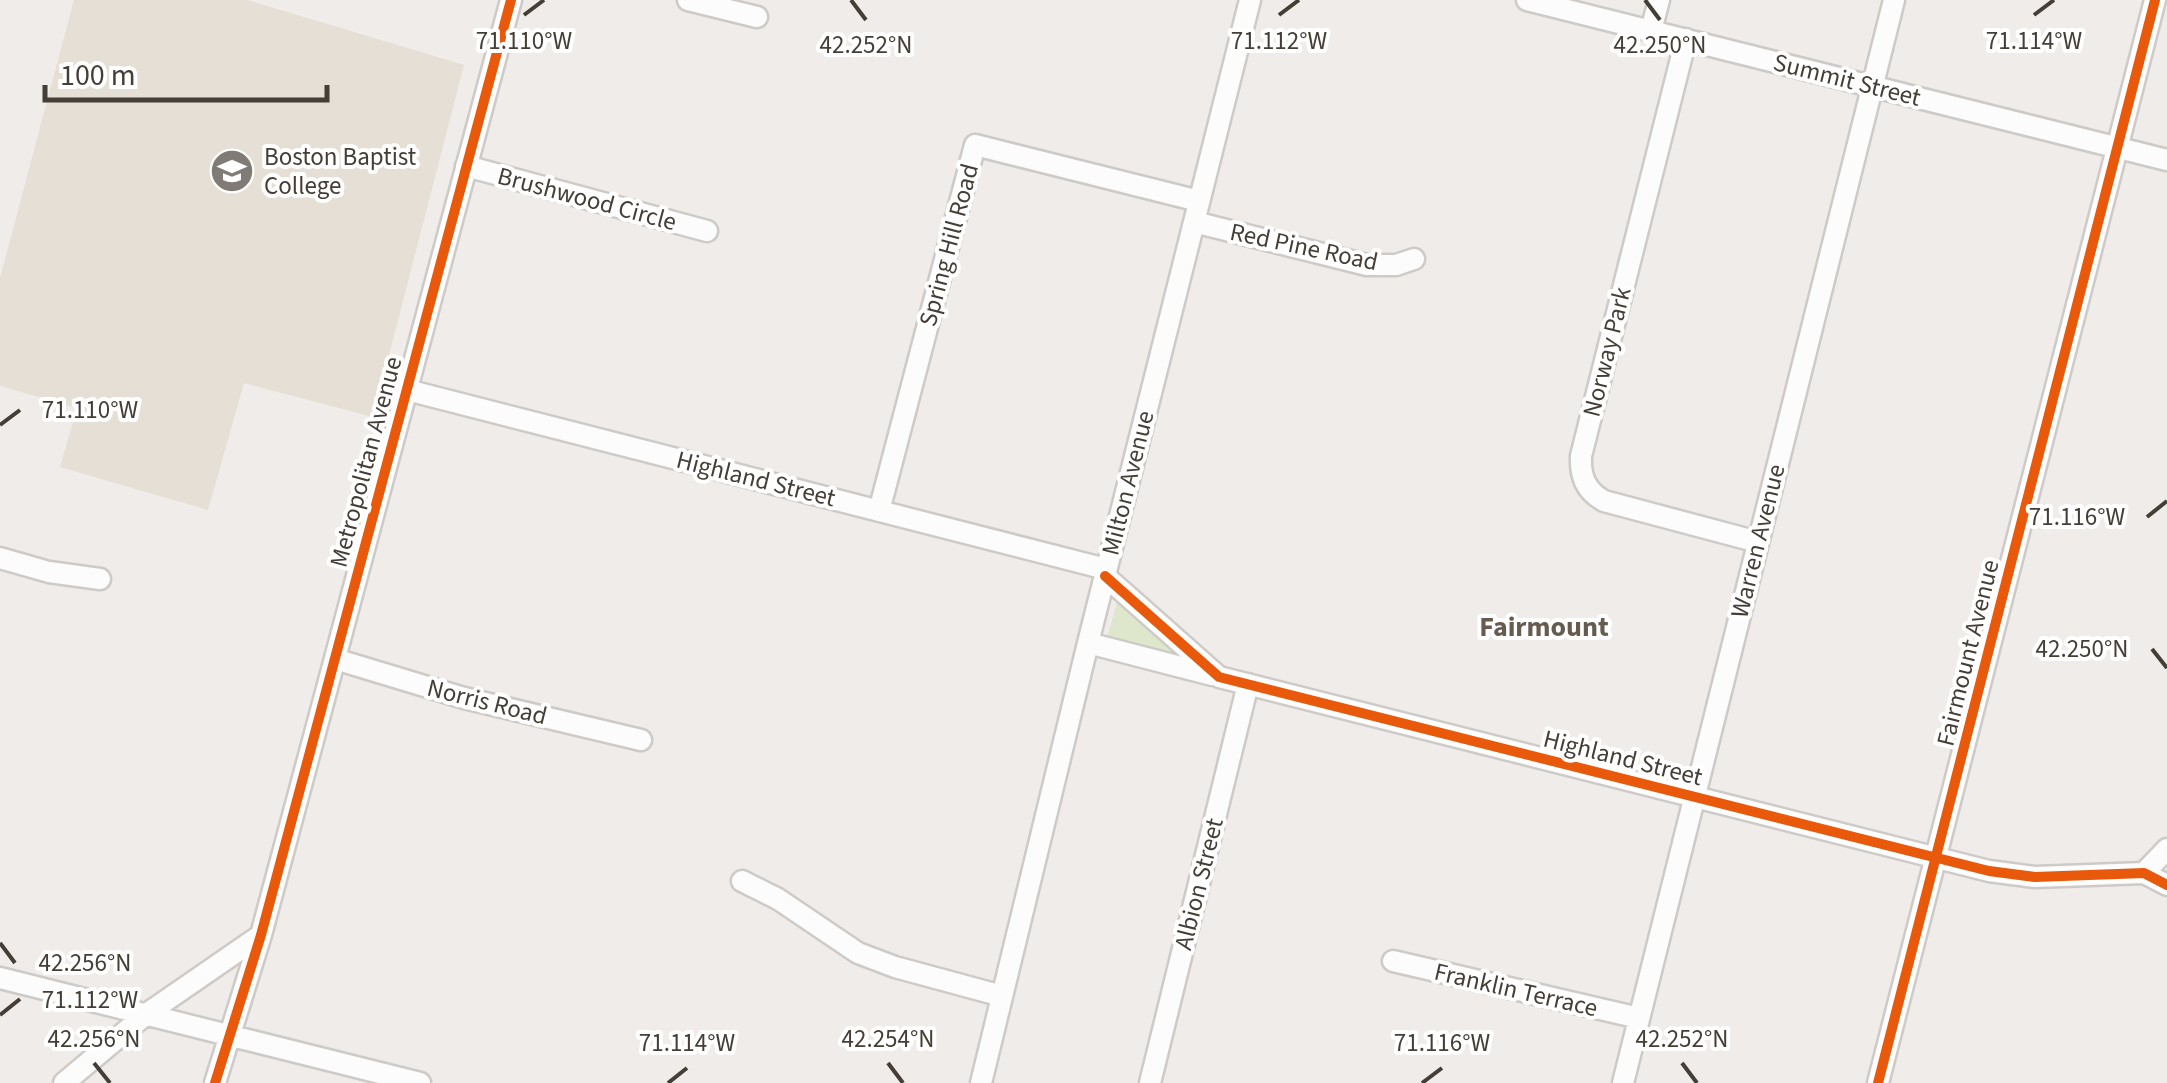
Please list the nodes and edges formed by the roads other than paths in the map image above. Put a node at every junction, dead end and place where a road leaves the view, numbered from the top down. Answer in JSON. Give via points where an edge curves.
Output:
{"nodes":[{"id":1,"x":511,"y":0,"type":"edge"},
{"id":2,"x":688,"y":0,"type":"edge"},
{"id":3,"x":1250,"y":0,"type":"edge"},
{"id":4,"x":1527,"y":0,"type":"edge"},
{"id":5,"x":1659,"y":0,"type":"edge"},
{"id":6,"x":1894,"y":0,"type":"edge"},
{"id":7,"x":2155,"y":0,"type":"edge"},
{"id":8,"x":757,"y":17,"type":"dead end"},
{"id":9,"x":1651,"y":31,"type":"junction"},
{"id":10,"x":1686,"y":40,"type":"junction"},
{"id":11,"x":1872,"y":86,"type":"junction"},
{"id":12,"x":2117,"y":147,"type":"junction"},
{"id":13,"x":2167,"y":160,"type":"edge"},
{"id":14,"x":466,"y":166,"type":"junction"},
{"id":15,"x":1200,"y":201,"type":"junction"},
{"id":16,"x":1194,"y":222,"type":"junction"},
{"id":17,"x":707,"y":232,"type":"dead end"},
{"id":18,"x":1414,"y":259,"type":"dead end"},
{"id":19,"x":406,"y":390,"type":"junction"},
{"id":20,"x":879,"y":510,"type":"junction"},
{"id":21,"x":1758,"y":542,"type":"junction"},
{"id":22,"x":0,"y":558,"type":"edge"},
{"id":23,"x":1106,"y":573,"type":"junction"},
{"id":24,"x":100,"y":580,"type":"dead end"},
{"id":25,"x":1088,"y":643,"type":"junction"},
{"id":26,"x":334,"y":659,"type":"junction"},
{"id":27,"x":1219,"y":677,"type":"junction"},
{"id":28,"x":1248,"y":684,"type":"junction"},
{"id":29,"x":641,"y":740,"type":"dead end"},
{"id":30,"x":1694,"y":797,"type":"junction"},
{"id":31,"x":2167,"y":849,"type":"edge"},
{"id":32,"x":1936,"y":858,"type":"junction"},
{"id":33,"x":2144,"y":873,"type":"junction"},
{"id":34,"x":742,"y":881,"type":"dead end"},
{"id":35,"x":2167,"y":884,"type":"edge"},
{"id":36,"x":260,"y":935,"type":"junction"},
{"id":37,"x":1394,"y":962,"type":"dead end"},
{"id":38,"x":0,"y":978,"type":"edge"},
{"id":39,"x":1002,"y":996,"type":"junction"},
{"id":40,"x":145,"y":1015,"type":"junction"},
{"id":41,"x":1639,"y":1018,"type":"junction"},
{"id":42,"x":230,"y":1035,"type":"junction"},
{"id":43,"x":64,"y":1083,"type":"edge"},
{"id":44,"x":215,"y":1083,"type":"edge"},
{"id":45,"x":420,"y":1083,"type":"edge"},
{"id":46,"x":981,"y":1083,"type":"edge"},
{"id":47,"x":1150,"y":1083,"type":"edge"},
{"id":48,"x":1623,"y":1083,"type":"edge"},
{"id":49,"x":1878,"y":1083,"type":"edge"}],
"edges":[{"from":1,"to":14,"type":"street","name":"Metropolitan Avenue"},
{"from":2,"to":8,"type":"street"},
{"from":3,"to":15,"type":"street","name":"Milton Avenue"},
{"from":4,"to":9,"type":"street","name":"Summit Street"},
{"from":5,"to":9,"type":"street"},
{"from":6,"to":11,"type":"street","name":"Warren Avenue"},
{"from":7,"to":12,"type":"street","name":"Fairmount Avenue"},
{"from":9,"to":10,"type":"street","name":"Summit Street"},
{"from":10,"to":11,"type":"street","name":"Summit Street"},
{"from":10,"to":21,"type":"street","name":"Norway Park","via":[[1581,474],[1604,501]]},
{"from":11,"to":12,"type":"street","name":"Summit Street"},
{"from":11,"to":21,"type":"street","name":"Warren Avenue"},
{"from":12,"to":13,"type":"street","name":"Summit Street"},
{"from":12,"to":32,"type":"street","name":"Fairmount Avenue"},
{"from":14,"to":17,"type":"street","name":"Brushwood Circle"},
{"from":14,"to":19,"type":"street","name":"Metropolitan Avenue"},
{"from":15,"to":16,"type":"street","name":"Milton Avenue"},
{"from":15,"to":20,"type":"street","name":"Spring Hill Road","via":[[975,145]]},
{"from":16,"to":18,"type":"street","name":"Red Pine Road","via":[[1367,265]]},
{"from":16,"to":23,"type":"street","name":"Milton Avenue"},
{"from":19,"to":20,"type":"street","name":"Highland Street"},
{"from":19,"to":26,"type":"street","name":"Metropolitan Avenue"},
{"from":20,"to":23,"type":"street","name":"Highland Street"},
{"from":21,"to":30,"type":"street","name":"Warren Avenue"},
{"from":22,"to":24,"type":"street"},
{"from":23,"to":25,"type":"street","name":"Milton Avenue"},
{"from":23,"to":27,"type":"street","name":"Highland Street"},
{"from":25,"to":27,"type":"street","name":"Highland Street"},
{"from":25,"to":39,"type":"street","name":"Milton Avenue"},
{"from":26,"to":29,"type":"street","name":"Norris Road"},
{"from":26,"to":36,"type":"street","name":"Metropolitan Avenue"},
{"from":27,"to":28,"type":"street","name":"Highland Street"},
{"from":28,"to":30,"type":"street","name":"Highland Street"},
{"from":28,"to":47,"type":"street","name":"Albion Street"},
{"from":30,"to":32,"type":"street","name":"Highland Street"},
{"from":30,"to":41,"type":"street","name":"Warren Avenue"},
{"from":31,"to":33,"type":"street"},
{"from":32,"to":33,"type":"street","name":"Highland Street","via":[[2021,876]]},
{"from":32,"to":49,"type":"street","name":"Fairmount Avenue"},
{"from":33,"to":35,"type":"street","name":"Highland Street"},
{"from":34,"to":39,"type":"street","via":[[858,954]]},
{"from":36,"to":40,"type":"street"},
{"from":36,"to":42,"type":"street","name":"Metropolitan Avenue"},
{"from":37,"to":41,"type":"street","name":"Franklin Terrace"},
{"from":38,"to":40,"type":"street"},
{"from":39,"to":46,"type":"street","name":"Milton Avenue"},
{"from":40,"to":42,"type":"street"},
{"from":40,"to":43,"type":"street"},
{"from":41,"to":48,"type":"street","name":"Warren Avenue"},
{"from":42,"to":44,"type":"street","name":"Metropolitan Avenue"},
{"from":42,"to":45,"type":"street"}]}
